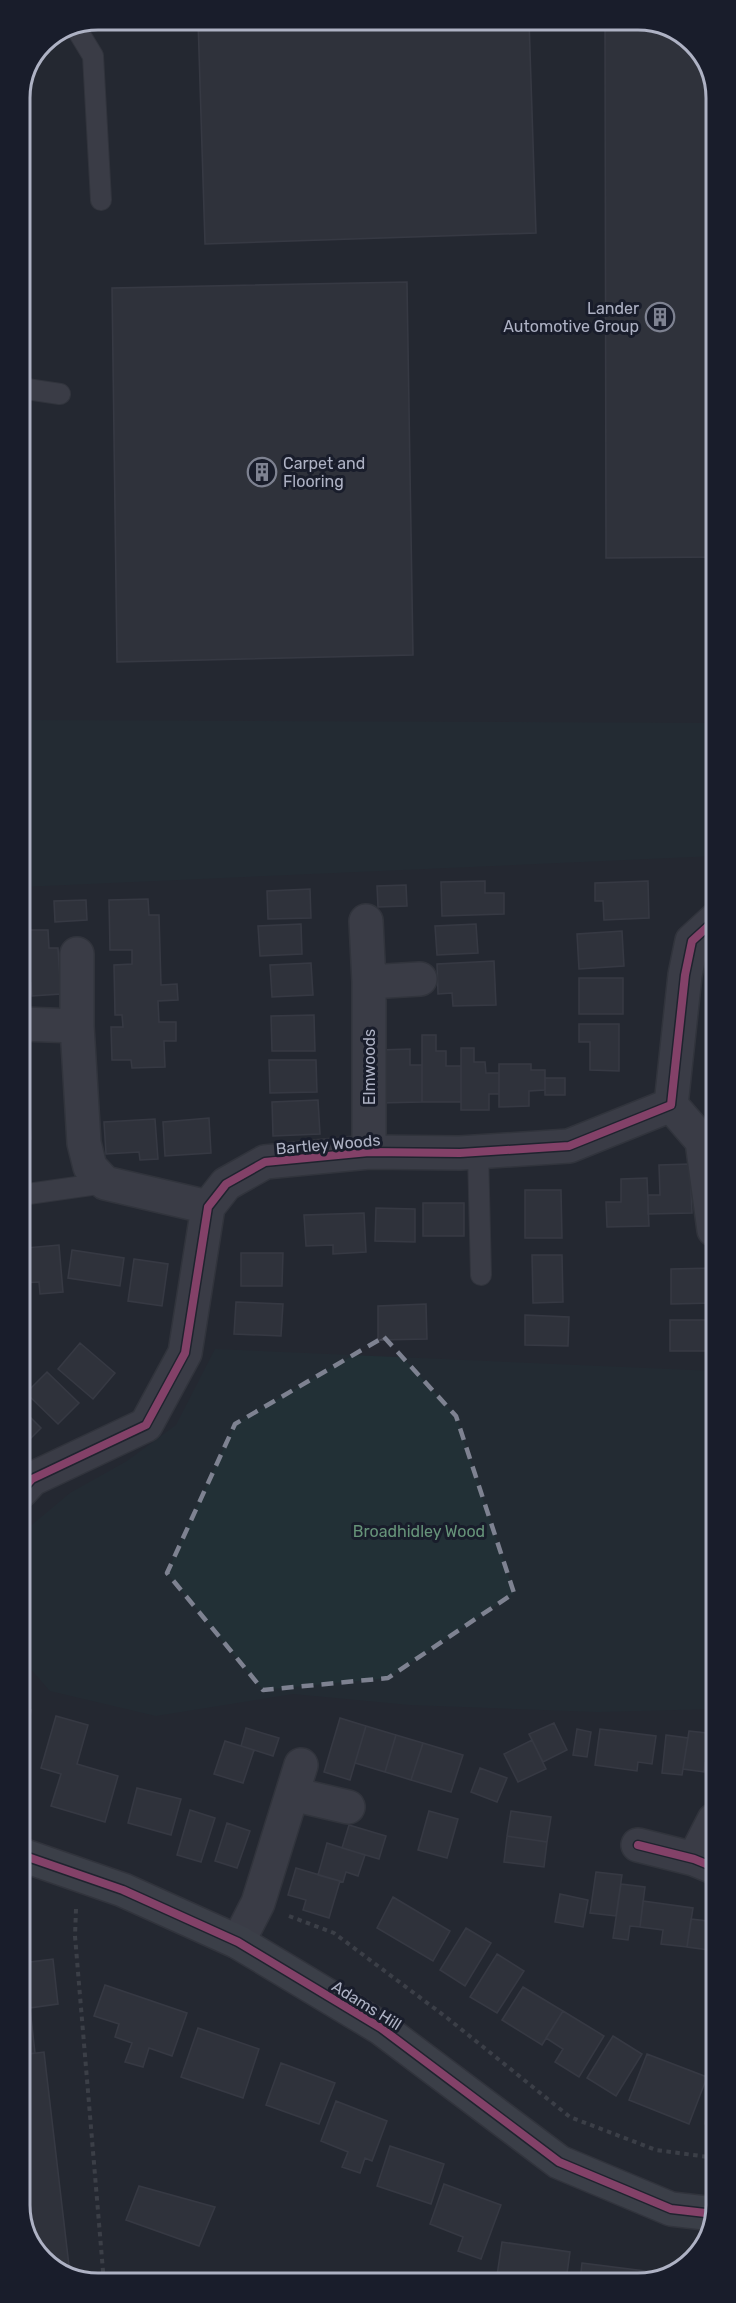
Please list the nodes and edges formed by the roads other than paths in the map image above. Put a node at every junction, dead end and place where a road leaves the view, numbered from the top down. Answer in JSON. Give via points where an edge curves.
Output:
{"nodes":[{"id":1,"x":79,"y":33,"type":"edge"},
{"id":2,"x":101,"y":200,"type":"dead end"},
{"id":3,"x":30,"y":390,"type":"edge"},
{"id":4,"x":60,"y":394,"type":"dead end"},
{"id":5,"x":366,"y":921,"type":"dead end"},
{"id":6,"x":706,"y":928,"type":"edge"},
{"id":7,"x":77,"y":954,"type":"dead end"},
{"id":8,"x":420,"y":979,"type":"dead end"},
{"id":9,"x":369,"y":982,"type":"junction"},
{"id":10,"x":30,"y":1024,"type":"edge"},
{"id":11,"x":77,"y":1026,"type":"junction"},
{"id":12,"x":671,"y":1105,"type":"junction"},
{"id":13,"x":369,"y":1152,"type":"junction"},
{"id":14,"x":478,"y":1152,"type":"junction"},
{"id":15,"x":706,"y":1171,"type":"edge"},
{"id":16,"x":105,"y":1183,"type":"junction"},
{"id":17,"x":30,"y":1194,"type":"edge"},
{"id":18,"x":207,"y":1207,"type":"junction"},
{"id":19,"x":481,"y":1275,"type":"dead end"},
{"id":20,"x":30,"y":1481,"type":"edge"},
{"id":21,"x":348,"y":1807,"type":"dead end"},
{"id":22,"x":638,"y":1845,"type":"dead end"},
{"id":23,"x":30,"y":1858,"type":"edge"},
{"id":24,"x":705,"y":1864,"type":"edge"},
{"id":25,"x":238,"y":1942,"type":"junction"},
{"id":26,"x":705,"y":2213,"type":"edge"}],
"edges":[{"from":1,"to":2,"type":"lane","via":[[93,56]]},
{"from":3,"to":4,"type":"lane"},
{"from":5,"to":9,"type":"street","name":"Elmwoods"},
{"from":6,"to":12,"type":"street","via":[[692,941],[685,975]]},
{"from":7,"to":11,"type":"street"},
{"from":8,"to":9,"type":"street"},
{"from":9,"to":13,"type":"street","name":"Elmwoods"},
{"from":10,"to":11,"type":"street"},
{"from":11,"to":16,"type":"street","via":[[84,1143],[90,1167]]},
{"from":12,"to":14,"type":"street","name":"Bartley Woods","via":[[569,1146]]},
{"from":12,"to":15,"type":"street","via":[[702,1141]]},
{"from":13,"to":14,"type":"street","name":"Bartley Woods"},
{"from":13,"to":18,"type":"street","name":"Bartley Woods","via":[[265,1162],[226,1184]]},
{"from":14,"to":19,"type":"lane"},
{"from":16,"to":17,"type":"lane"},
{"from":16,"to":18,"type":"street"},
{"from":18,"to":20,"type":"street","via":[[185,1353],[147,1425]]},
{"from":21,"to":25,"type":"street","via":[[297,1780],[258,1903]]},
{"from":22,"to":24,"type":"street"},
{"from":23,"to":25,"type":"street","name":"Adams Hill","via":[[123,1890]]},
{"from":25,"to":26,"type":"street","name":"Adams Hill","via":[[381,2028],[559,2162],[671,2209]]}]}
